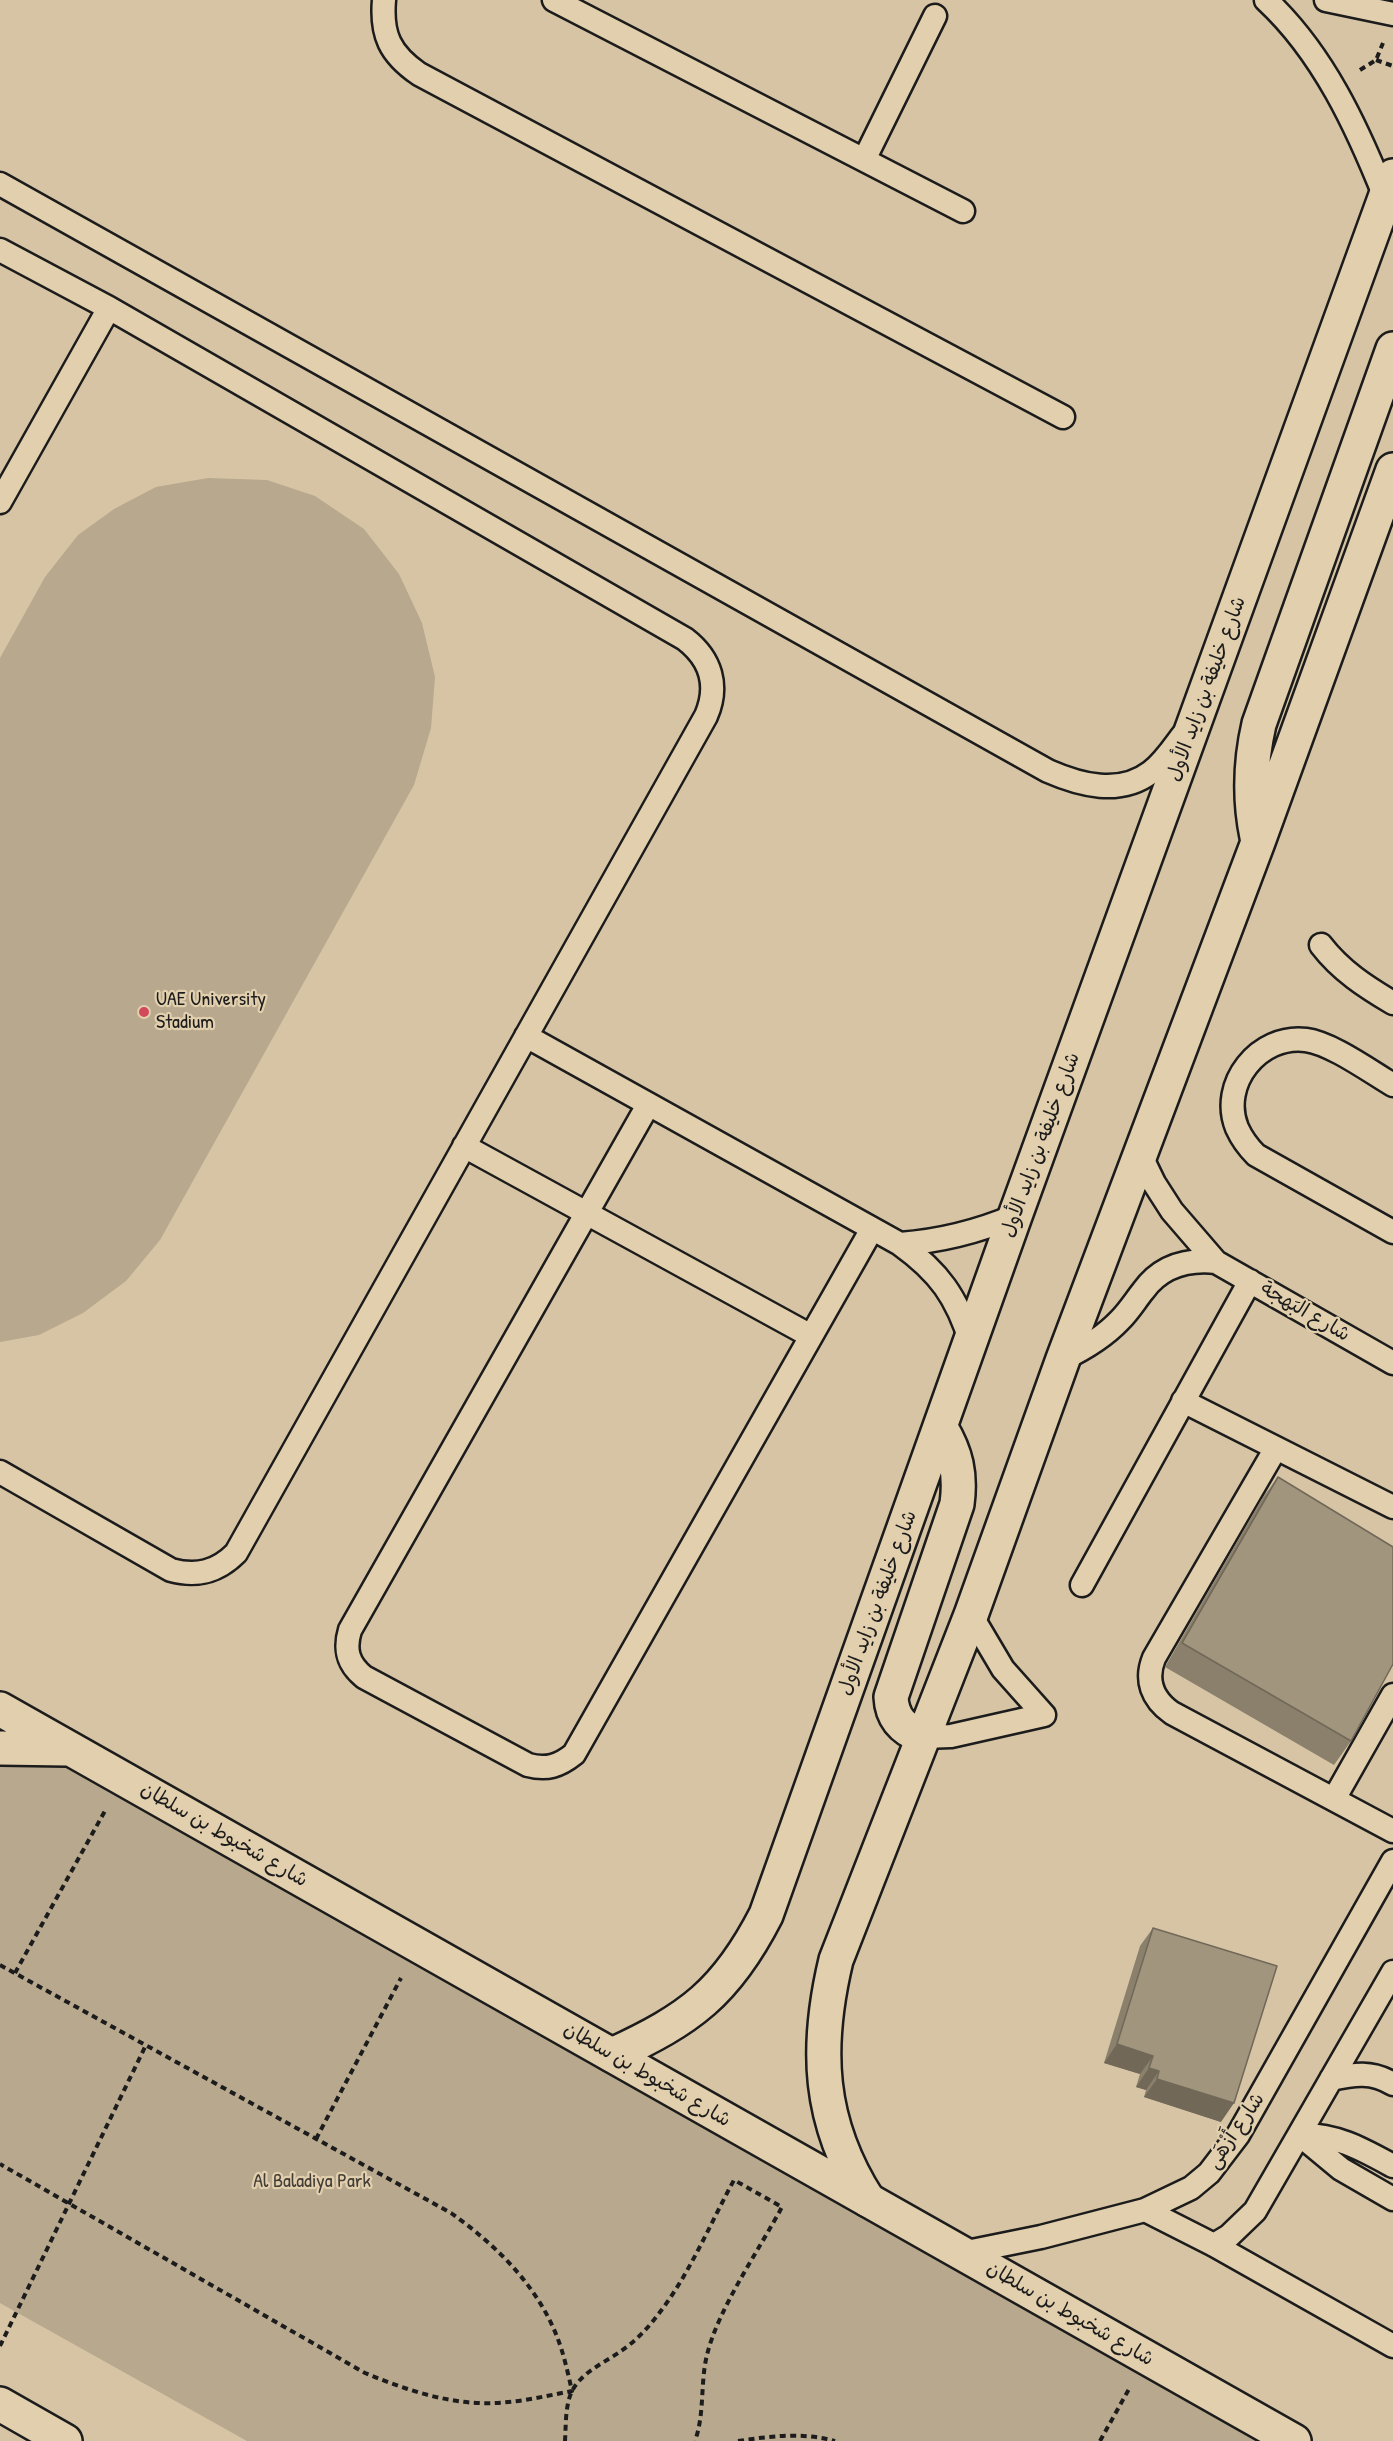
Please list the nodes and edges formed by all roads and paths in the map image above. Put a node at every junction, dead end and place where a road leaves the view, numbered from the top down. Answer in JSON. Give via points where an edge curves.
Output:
{"nodes":[{"id":1,"x":384,"y":0,"type":"edge"},
{"id":2,"x":554,"y":0,"type":"edge"},
{"id":3,"x":1266,"y":0,"type":"edge"},
{"id":4,"x":1326,"y":0,"type":"edge"},
{"id":5,"x":1393,"y":14,"type":"edge"},
{"id":6,"x":935,"y":16,"type":"dead end"},
{"id":7,"x":1384,"y":40,"type":"dead end"},
{"id":8,"x":1376,"y":60,"type":"junction"},
{"id":9,"x":1393,"y":66,"type":"edge"},
{"id":10,"x":1333,"y":87,"type":"junction"},
{"id":11,"x":864,"y":160,"type":"junction"},
{"id":12,"x":0,"y":184,"type":"edge"},
{"id":13,"x":1389,"y":186,"type":"edge"},
{"id":14,"x":963,"y":211,"type":"dead end"},
{"id":15,"x":0,"y":250,"type":"edge"},
{"id":16,"x":109,"y":308,"type":"junction"},
{"id":17,"x":1393,"y":349,"type":"edge"},
{"id":18,"x":1063,"y":417,"type":"dead end"},
{"id":19,"x":1393,"y":470,"type":"edge"},
{"id":20,"x":0,"y":502,"type":"edge"},
{"id":21,"x":1198,"y":715,"type":"junction"},
{"id":22,"x":1258,"y":842,"type":"junction"},
{"id":23,"x":1321,"y":945,"type":"dead end"},
{"id":24,"x":1393,"y":1003,"type":"edge"},
{"id":25,"x":526,"y":1036,"type":"junction"},
{"id":26,"x":1393,"y":1085,"type":"edge"},
{"id":27,"x":648,"y":1105,"type":"junction"},
{"id":28,"x":464,"y":1146,"type":"junction"},
{"id":29,"x":1139,"y":1152,"type":"junction"},
{"id":30,"x":587,"y":1213,"type":"junction"},
{"id":31,"x":1015,"y":1216,"type":"junction"},
{"id":32,"x":872,"y":1229,"type":"junction"},
{"id":33,"x":1393,"y":1232,"type":"edge"},
{"id":34,"x":900,"y":1244,"type":"junction"},
{"id":35,"x":1216,"y":1262,"type":"junction"},
{"id":36,"x":1250,"y":1281,"type":"junction"},
{"id":37,"x":811,"y":1336,"type":"junction"},
{"id":38,"x":971,"y":1343,"type":"junction"},
{"id":39,"x":1063,"y":1359,"type":"junction"},
{"id":40,"x":1393,"y":1363,"type":"edge"},
{"id":41,"x":1183,"y":1401,"type":"junction"},
{"id":42,"x":941,"y":1428,"type":"junction"},
{"id":43,"x":1276,"y":1448,"type":"junction"},
{"id":44,"x":0,"y":1472,"type":"edge"},
{"id":45,"x":1393,"y":1507,"type":"edge"},
{"id":46,"x":1082,"y":1585,"type":"dead end"},
{"id":47,"x":971,"y":1616,"type":"junction"},
{"id":48,"x":1393,"y":1695,"type":"edge"},
{"id":49,"x":0,"y":1708,"type":"edge"},
{"id":50,"x":923,"y":1737,"type":"junction"},
{"id":51,"x":0,"y":1748,"type":"edge"},
{"id":52,"x":72,"y":1749,"type":"junction"},
{"id":53,"x":123,"y":1778,"type":"junction"},
{"id":54,"x":1334,"y":1799,"type":"junction"},
{"id":55,"x":1393,"y":1831,"type":"edge"},
{"id":56,"x":1393,"y":1861,"type":"edge"},
{"id":57,"x":418,"y":1945,"type":"junction"},
{"id":58,"x":0,"y":1965,"type":"edge"},
{"id":59,"x":1393,"y":1972,"type":"edge"},
{"id":60,"x":15,"y":1974,"type":"junction"},
{"id":61,"x":146,"y":2045,"type":"junction"},
{"id":62,"x":612,"y":2055,"type":"junction"},
{"id":63,"x":1331,"y":2079,"type":"junction"},
{"id":64,"x":1393,"y":2084,"type":"edge"},
{"id":65,"x":1299,"y":2135,"type":"junction"},
{"id":66,"x":316,"y":2139,"type":"junction"},
{"id":67,"x":0,"y":2164,"type":"edge"},
{"id":68,"x":1393,"y":2166,"type":"edge"},
{"id":69,"x":1393,"y":2199,"type":"edge"},
{"id":70,"x":868,"y":2200,"type":"junction"},
{"id":71,"x":69,"y":2204,"type":"junction"},
{"id":72,"x":1145,"y":2210,"type":"junction"},
{"id":73,"x":1214,"y":2245,"type":"junction"},
{"id":74,"x":962,"y":2253,"type":"junction"},
{"id":75,"x":0,"y":2346,"type":"edge"},
{"id":76,"x":1393,"y":2346,"type":"edge"},
{"id":77,"x":1147,"y":2358,"type":"junction"},
{"id":78,"x":572,"y":2391,"type":"junction"},
{"id":79,"x":0,"y":2404,"type":"edge"},
{"id":80,"x":65,"y":2441,"type":"edge"},
{"id":81,"x":565,"y":2441,"type":"edge"},
{"id":82,"x":695,"y":2441,"type":"edge"},
{"id":83,"x":738,"y":2441,"type":"edge"},
{"id":84,"x":835,"y":2441,"type":"edge"},
{"id":85,"x":1100,"y":2441,"type":"edge"},
{"id":86,"x":1294,"y":2441,"type":"edge"}],
"edges":[{"from":1,"to":18,"type":"lane","via":[[382,19],[394,52],[419,74]]},
{"from":2,"to":11,"type":"lane"},
{"from":3,"to":10,"type":"lane","via":[[1282,14]]},
{"from":4,"to":5,"type":"lane"},
{"from":6,"to":11,"type":"lane"},
{"from":7,"to":8,"type":"path"},
{"from":8,"to":9,"type":"path"},
{"from":8,"to":10,"type":"path"},
{"from":10,"to":13,"type":"lane"},
{"from":11,"to":14,"type":"lane"},
{"from":12,"to":21,"type":"lane","via":[[1066,779],[1103,786],[1137,780],[1165,759]]},
{"from":13,"to":21,"type":"main road","name":"شارع خليفة بن زايد الأول"},
{"from":15,"to":16,"type":"lane"},
{"from":16,"to":20,"type":"lane"},
{"from":16,"to":25,"type":"lane","via":[[685,639],[705,659],[713,687],[706,716]]},
{"from":17,"to":22,"type":"main road","via":[[1259,724],[1250,782]]},
{"from":19,"to":22,"type":"main road"},
{"from":21,"to":31,"type":"main road","name":"شارع خليفة بن زايد الأول"},
{"from":22,"to":29,"type":"main road"},
{"from":23,"to":24,"type":"lane","via":[[1334,963]]},
{"from":25,"to":27,"type":"lane"},
{"from":25,"to":28,"type":"lane"},
{"from":26,"to":33,"type":"lane","via":[[1322,1044],[1289,1041],[1258,1053],[1238,1079],[1233,1095],[1237,1127],[1244,1143],[1256,1155]]},
{"from":27,"to":30,"type":"lane"},
{"from":27,"to":32,"type":"lane"},
{"from":28,"to":30,"type":"lane"},
{"from":28,"to":44,"type":"lane","via":[[243,1541],[226,1563],[200,1574],[171,1570]]},
{"from":29,"to":35,"type":"lane","name":"شارع البَهجة","via":[[1173,1211]]},
{"from":29,"to":39,"type":"main road"},
{"from":30,"to":37,"type":"lane"},
{"from":30,"to":37,"type":"lane","via":[[350,1630],[347,1652],[350,1662],[364,1677],[528,1765],[548,1768],[566,1761],[579,1746]]},
{"from":31,"to":34,"type":"lane","via":[[959,1236]]},
{"from":31,"to":38,"type":"main road","name":"شارع خليفة بن زايد الأول"},
{"from":32,"to":34,"type":"lane"},
{"from":32,"to":37,"type":"lane"},
{"from":34,"to":38,"type":"lane","via":[[920,1258],[953,1296]]},
{"from":35,"to":36,"type":"lane","name":"شارع البَهجة"},
{"from":35,"to":39,"type":"lane","name":"شارع البَهجة","via":[[1200,1260],[1167,1269],[1154,1278],[1132,1308],[1105,1334]]},
{"from":36,"to":40,"type":"lane","name":"شارع البَهجة"},
{"from":36,"to":41,"type":"lane"},
{"from":38,"to":42,"type":"main road","name":"شارع خليفة بن زايد الأول"},
{"from":39,"to":47,"type":"main road"},
{"from":41,"to":43,"type":"lane"},
{"from":41,"to":46,"type":"lane"},
{"from":42,"to":50,"type":"main road","via":[[956,1456],[957,1504],[891,1698],[902,1726]]},
{"from":42,"to":62,"type":"main road","name":"شارع خليفة بن زايد الأول","via":[[766,1915],[753,1941],[736,1967],[694,2010]]},
{"from":43,"to":45,"type":"lane"},
{"from":43,"to":54,"type":"lane","via":[[1154,1658],[1150,1667],[1151,1689],[1172,1713]]},
{"from":47,"to":50,"type":"main road"},
{"from":47,"to":50,"type":"lane","via":[[1003,1669],[1044,1715],[951,1736]]},
{"from":48,"to":54,"type":"lane"},
{"from":49,"to":52,"type":"main road","name":"شارع شخبوط بن سلطان"},
{"from":50,"to":70,"type":"main road","via":[[836,1960],[828,1995],[823,2066],[828,2102],[849,2170]]},
{"from":51,"to":52,"type":"main road"},
{"from":52,"to":53,"type":"main road","name":"شارع شخبوط بن سلطان"},
{"from":53,"to":57,"type":"main road","name":"شارع شخبوط بن سلطان"},
{"from":53,"to":60,"type":"path"},
{"from":54,"to":55,"type":"lane"},
{"from":56,"to":72,"type":"lane","name":"شارع أَزْهَى","via":[[1238,2135],[1209,2173],[1191,2188]]},
{"from":57,"to":62,"type":"main road","name":"شارع شخبوط بن سلطان"},
{"from":57,"to":66,"type":"path"},
{"from":58,"to":60,"type":"path"},
{"from":59,"to":63,"type":"lane"},
{"from":60,"to":61,"type":"path"},
{"from":61,"to":66,"type":"path"},
{"from":61,"to":71,"type":"path"},
{"from":62,"to":70,"type":"main road","name":"شارع شخبوط بن سلطان"},
{"from":63,"to":64,"type":"lane","via":[[1367,2074]]},
{"from":63,"to":65,"type":"lane"},
{"from":65,"to":68,"type":"lane","via":[[1336,2138]]},
{"from":65,"to":69,"type":"lane","via":[[1341,2169]]},
{"from":65,"to":73,"type":"lane","via":[[1255,2211],[1230,2236]]},
{"from":66,"to":78,"type":"path","via":[[451,2213],[510,2262],[548,2318],[562,2349]]},
{"from":67,"to":71,"type":"path"},
{"from":70,"to":74,"type":"main road","name":"شارع شخبوط بن سلطان"},
{"from":71,"to":75,"type":"path"},
{"from":71,"to":78,"type":"path","via":[[365,2373],[394,2385],[458,2401],[493,2403]]},
{"from":72,"to":73,"type":"lane"},
{"from":72,"to":74,"type":"lane","name":"شارع أَزْهَى"},
{"from":73,"to":76,"type":"lane"},
{"from":74,"to":77,"type":"main road","name":"شارع شخبوط بن سلطان"},
{"from":77,"to":85,"type":"path"},
{"from":77,"to":86,"type":"main road","name":"شارع شخبوط بن سلطان"},
{"from":78,"to":81,"type":"path"},
{"from":78,"to":82,"type":"path","via":[[590,2371],[623,2349],[660,2313],[734,2180],[782,2207],[715,2330],[702,2378],[701,2425]]},
{"from":79,"to":80,"type":"main road"},
{"from":83,"to":84,"type":"path","via":[[779,2435]]}]}
